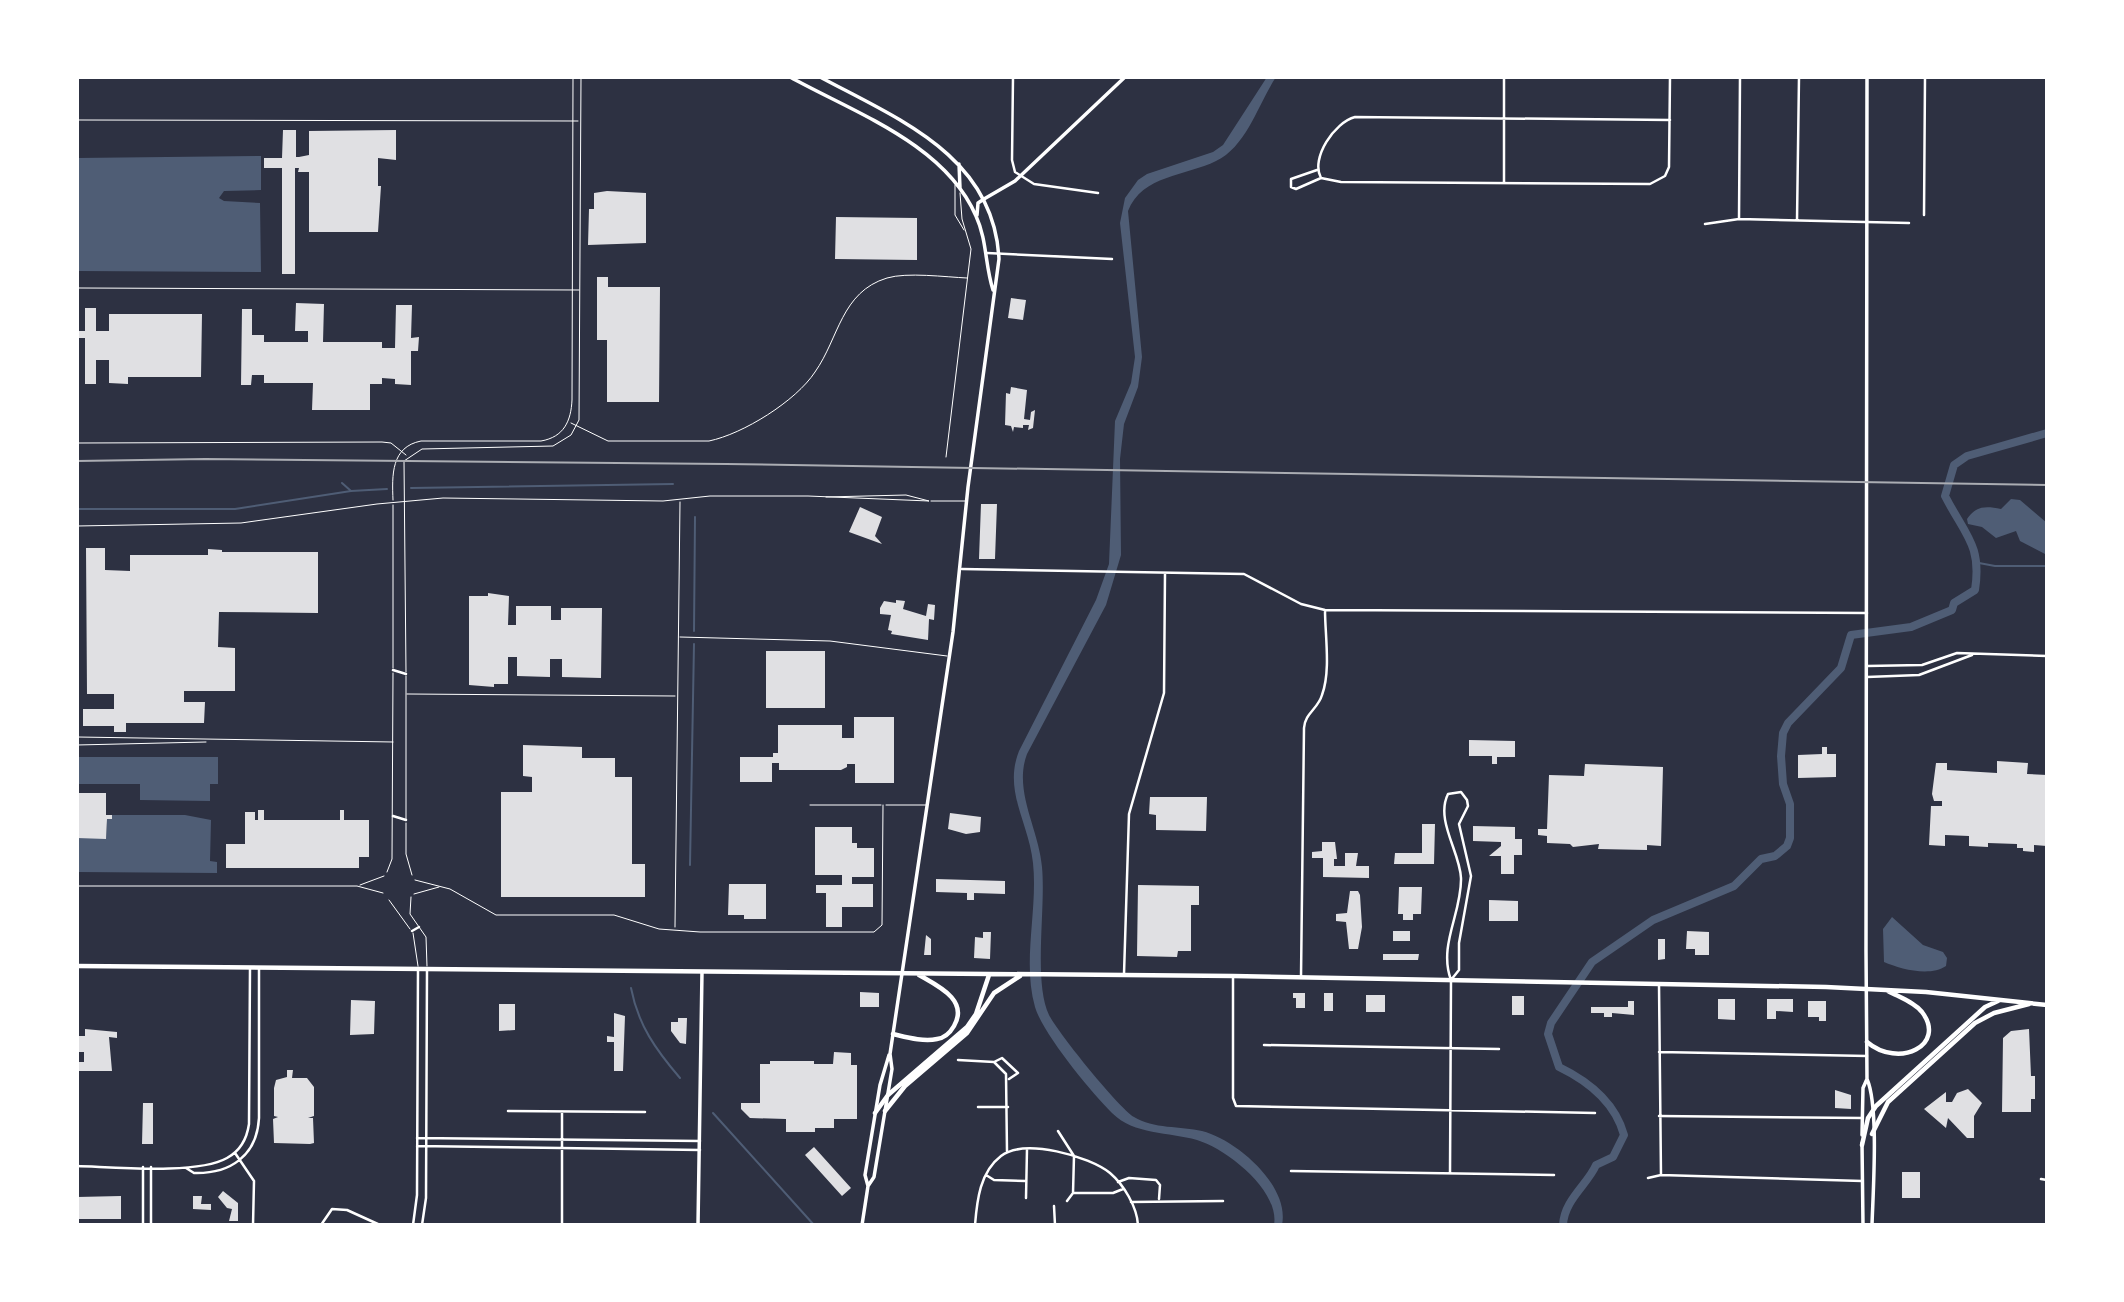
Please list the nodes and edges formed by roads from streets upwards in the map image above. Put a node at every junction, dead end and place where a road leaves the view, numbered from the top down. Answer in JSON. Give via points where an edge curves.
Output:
{"nodes":[{"id":1,"x":790,"y":77,"type":"edge"},
{"id":2,"x":820,"y":77,"type":"edge"},
{"id":3,"x":1013,"y":77,"type":"edge"},
{"id":4,"x":1125,"y":77,"type":"edge"},
{"id":5,"x":1504,"y":77,"type":"edge"},
{"id":6,"x":1670,"y":77,"type":"edge"},
{"id":7,"x":1740,"y":77,"type":"edge"},
{"id":8,"x":1799,"y":77,"type":"edge"},
{"id":9,"x":1867,"y":77,"type":"edge"},
{"id":10,"x":1925,"y":77,"type":"edge"},
{"id":11,"x":868,"y":103,"type":"junction"},
{"id":12,"x":859,"y":115,"type":"junction"},
{"id":13,"x":1504,"y":118,"type":"junction"},
{"id":14,"x":1671,"y":120,"type":"junction"},
{"id":15,"x":958,"y":162,"type":"junction"},
{"id":16,"x":1317,"y":170,"type":"junction"},
{"id":17,"x":1020,"y":177,"type":"junction"},
{"id":18,"x":1321,"y":178,"type":"junction"},
{"id":19,"x":1504,"y":183,"type":"junction"},
{"id":20,"x":960,"y":188,"type":"junction"},
{"id":21,"x":1098,"y":193,"type":"dead end"},
{"id":22,"x":984,"y":199,"type":"junction"},
{"id":23,"x":1924,"y":215,"type":"dead end"},
{"id":24,"x":977,"y":218,"type":"junction"},
{"id":25,"x":1739,"y":219,"type":"junction"},
{"id":26,"x":1797,"y":220,"type":"junction"},
{"id":27,"x":1867,"y":222,"type":"junction"},
{"id":28,"x":1705,"y":223,"type":"dead end"},
{"id":29,"x":1909,"y":223,"type":"dead end"},
{"id":30,"x":987,"y":253,"type":"junction"},
{"id":31,"x":999,"y":254,"type":"junction"},
{"id":32,"x":1112,"y":259,"type":"dead end"},
{"id":33,"x":993,"y":292,"type":"junction"},
{"id":34,"x":962,"y":569,"type":"junction"},
{"id":35,"x":1165,"y":573,"type":"junction"},
{"id":36,"x":1325,"y":610,"type":"junction"},
{"id":37,"x":1867,"y":613,"type":"junction"},
{"id":38,"x":1974,"y":655,"type":"junction"},
{"id":39,"x":2047,"y":656,"type":"edge"},
{"id":40,"x":1867,"y":666,"type":"junction"},
{"id":41,"x":393,"y":670,"type":"road end"},
{"id":42,"x":406,"y":674,"type":"road end"},
{"id":43,"x":1867,"y":677,"type":"junction"},
{"id":44,"x":393,"y":816,"type":"road end"},
{"id":45,"x":406,"y":820,"type":"road end"},
{"id":46,"x":1468,"y":858,"type":"junction"},
{"id":47,"x":1459,"y":862,"type":"junction"},
{"id":48,"x":1470,"y":894,"type":"junction"},
{"id":49,"x":1460,"y":896,"type":"junction"},
{"id":50,"x":419,"y":927,"type":"road end"},
{"id":51,"x":412,"y":931,"type":"road end"},
{"id":52,"x":1449,"y":938,"type":"junction"},
{"id":53,"x":1460,"y":938,"type":"junction"},
{"id":54,"x":77,"y":967,"type":"edge"},
{"id":55,"x":250,"y":968,"type":"junction"},
{"id":56,"x":259,"y":968,"type":"junction"},
{"id":57,"x":418,"y":968,"type":"junction"},
{"id":58,"x":427,"y":968,"type":"junction"},
{"id":59,"x":702,"y":971,"type":"junction"},
{"id":60,"x":903,"y":975,"type":"junction"},
{"id":61,"x":919,"y":975,"type":"junction"},
{"id":62,"x":989,"y":975,"type":"junction"},
{"id":63,"x":1124,"y":975,"type":"junction"},
{"id":64,"x":1021,"y":976,"type":"junction"},
{"id":65,"x":1233,"y":976,"type":"junction"},
{"id":66,"x":1301,"y":977,"type":"junction"},
{"id":67,"x":1451,"y":980,"type":"junction"},
{"id":68,"x":1659,"y":984,"type":"junction"},
{"id":69,"x":1867,"y":989,"type":"junction"},
{"id":70,"x":1885,"y":989,"type":"junction"},
{"id":71,"x":2002,"y":1000,"type":"junction"},
{"id":72,"x":2033,"y":1003,"type":"junction"},
{"id":73,"x":2047,"y":1005,"type":"edge"},
{"id":74,"x":893,"y":1034,"type":"junction"},
{"id":75,"x":1867,"y":1042,"type":"junction"},
{"id":76,"x":417,"y":1045,"type":"junction"},
{"id":77,"x":427,"y":1045,"type":"junction"},
{"id":78,"x":1265,"y":1045,"type":"dead end"},
{"id":79,"x":1450,"y":1048,"type":"junction"},
{"id":80,"x":1499,"y":1049,"type":"dead end"},
{"id":81,"x":1659,"y":1052,"type":"junction"},
{"id":82,"x":890,"y":1054,"type":"junction"},
{"id":83,"x":1867,"y":1056,"type":"junction"},
{"id":84,"x":958,"y":1060,"type":"dead end"},
{"id":85,"x":995,"y":1062,"type":"junction"},
{"id":86,"x":417,"y":1063,"type":"junction"},
{"id":87,"x":427,"y":1063,"type":"junction"},
{"id":88,"x":1009,"y":1079,"type":"junction"},
{"id":89,"x":1867,"y":1079,"type":"junction"},
{"id":90,"x":888,"y":1095,"type":"junction"},
{"id":91,"x":978,"y":1107,"type":"dead end"},
{"id":92,"x":1009,"y":1107,"type":"junction"},
{"id":93,"x":508,"y":1111,"type":"dead end"},
{"id":94,"x":562,"y":1111,"type":"junction"},
{"id":95,"x":885,"y":1111,"type":"junction"},
{"id":96,"x":1451,"y":1111,"type":"junction"},
{"id":97,"x":1872,"y":1111,"type":"junction"},
{"id":98,"x":645,"y":1112,"type":"dead end"},
{"id":99,"x":875,"y":1113,"type":"junction"},
{"id":100,"x":1595,"y":1113,"type":"dead end"},
{"id":101,"x":1659,"y":1116,"type":"junction"},
{"id":102,"x":1862,"y":1118,"type":"junction"},
{"id":103,"x":1058,"y":1131,"type":"dead end"},
{"id":104,"x":1872,"y":1133,"type":"junction"},
{"id":105,"x":417,"y":1138,"type":"junction"},
{"id":106,"x":426,"y":1138,"type":"junction"},
{"id":107,"x":562,"y":1139,"type":"junction"},
{"id":108,"x":700,"y":1141,"type":"junction"},
{"id":109,"x":1863,"y":1145,"type":"junction"},
{"id":110,"x":417,"y":1146,"type":"junction"},
{"id":111,"x":427,"y":1147,"type":"junction"},
{"id":112,"x":561,"y":1149,"type":"junction"},
{"id":113,"x":1027,"y":1149,"type":"junction"},
{"id":114,"x":699,"y":1150,"type":"junction"},
{"id":115,"x":1007,"y":1152,"type":"junction"},
{"id":116,"x":235,"y":1153,"type":"junction"},
{"id":117,"x":1073,"y":1156,"type":"junction"},
{"id":118,"x":1096,"y":1158,"type":"dead end"},
{"id":119,"x":240,"y":1161,"type":"junction"},
{"id":120,"x":1094,"y":1164,"type":"junction"},
{"id":121,"x":77,"y":1166,"type":"edge"},
{"id":122,"x":143,"y":1167,"type":"junction"},
{"id":123,"x":151,"y":1167,"type":"junction"},
{"id":124,"x":186,"y":1168,"type":"junction"},
{"id":125,"x":1291,"y":1171,"type":"dead end"},
{"id":126,"x":1450,"y":1173,"type":"junction"},
{"id":127,"x":417,"y":1174,"type":"junction"},
{"id":128,"x":426,"y":1174,"type":"junction"},
{"id":129,"x":986,"y":1175,"type":"junction"},
{"id":130,"x":1554,"y":1175,"type":"dead end"},
{"id":131,"x":1661,"y":1175,"type":"junction"},
{"id":132,"x":1648,"y":1178,"type":"dead end"},
{"id":133,"x":2041,"y":1179,"type":"dead end"},
{"id":134,"x":2047,"y":1180,"type":"edge"},
{"id":135,"x":1026,"y":1181,"type":"junction"},
{"id":136,"x":1862,"y":1181,"type":"junction"},
{"id":137,"x":1118,"y":1182,"type":"junction"},
{"id":138,"x":868,"y":1186,"type":"junction"},
{"id":139,"x":1123,"y":1189,"type":"junction"},
{"id":140,"x":1073,"y":1193,"type":"junction"},
{"id":141,"x":1026,"y":1198,"type":"dead end"},
{"id":142,"x":1159,"y":1200,"type":"junction"},
{"id":143,"x":1067,"y":1201,"type":"dead end"},
{"id":144,"x":1223,"y":1201,"type":"dead end"},
{"id":145,"x":1131,"y":1202,"type":"junction"},
{"id":146,"x":1054,"y":1206,"type":"dead end"},
{"id":147,"x":143,"y":1225,"type":"edge"},
{"id":148,"x":151,"y":1225,"type":"edge"},
{"id":149,"x":253,"y":1225,"type":"edge"},
{"id":150,"x":321,"y":1225,"type":"edge"},
{"id":151,"x":380,"y":1225,"type":"edge"},
{"id":152,"x":413,"y":1225,"type":"edge"},
{"id":153,"x":422,"y":1225,"type":"edge"},
{"id":154,"x":562,"y":1225,"type":"edge"},
{"id":155,"x":698,"y":1225,"type":"edge"},
{"id":156,"x":862,"y":1225,"type":"edge"},
{"id":157,"x":975,"y":1225,"type":"edge"},
{"id":158,"x":1003,"y":1225,"type":"edge"},
{"id":159,"x":1055,"y":1225,"type":"edge"},
{"id":160,"x":1138,"y":1225,"type":"edge"},
{"id":161,"x":1863,"y":1225,"type":"edge"},
{"id":162,"x":1871,"y":1225,"type":"edge"}],
"edges":[{"from":1,"to":12,"type":"main road"},
{"from":2,"to":11,"type":"main road"},
{"from":3,"to":17,"type":"street","via":[[1012,160]]},
{"from":4,"to":17,"type":"main road"},
{"from":5,"to":13,"type":"street"},
{"from":6,"to":14,"type":"street"},
{"from":7,"to":25,"type":"street"},
{"from":8,"to":26,"type":"street"},
{"from":9,"to":27,"type":"main road"},
{"from":10,"to":23,"type":"street"},
{"from":11,"to":12,"type":"main road"},
{"from":11,"to":15,"type":"main road","via":[[925,134]]},
{"from":12,"to":20,"type":"main road","via":[[921,149]]},
{"from":13,"to":14,"type":"street"},
{"from":13,"to":16,"type":"street","via":[[1351,118],[1320,155]]},
{"from":13,"to":19,"type":"street"},
{"from":14,"to":19,"type":"street","via":[[1669,167],[1656,183]]},
{"from":15,"to":20,"type":"main road"},
{"from":15,"to":22,"type":"main road"},
{"from":16,"to":18,"type":"street"},
{"from":16,"to":18,"type":"street","via":[[1292,179],[1291,187]]},
{"from":17,"to":21,"type":"street","via":[[1034,184]]},
{"from":17,"to":22,"type":"main road"},
{"from":18,"to":19,"type":"street"},
{"from":20,"to":24,"type":"main road"},
{"from":22,"to":24,"type":"main road","via":[[978,203]]},
{"from":22,"to":31,"type":"main road"},
{"from":24,"to":30,"type":"main road"},
{"from":25,"to":26,"type":"street"},
{"from":25,"to":28,"type":"street"},
{"from":26,"to":27,"type":"street"},
{"from":27,"to":29,"type":"street"},
{"from":27,"to":37,"type":"main road"},
{"from":30,"to":31,"type":"street"},
{"from":30,"to":33,"type":"main road"},
{"from":31,"to":32,"type":"street"},
{"from":31,"to":33,"type":"main road"},
{"from":33,"to":34,"type":"main road"},
{"from":34,"to":35,"type":"street"},
{"from":34,"to":60,"type":"main road"},
{"from":35,"to":36,"type":"street","via":[[1244,573],[1301,604]]},
{"from":35,"to":63,"type":"street","via":[[1164,693],[1127,826]]},
{"from":36,"to":37,"type":"street"},
{"from":36,"to":66,"type":"street","via":[[1324,690],[1306,717],[1304,729]]},
{"from":37,"to":40,"type":"main road"},
{"from":38,"to":39,"type":"street"},
{"from":38,"to":40,"type":"street","via":[[1957,653],[1922,665]]},
{"from":38,"to":43,"type":"street","via":[[1919,675]]},
{"from":40,"to":43,"type":"main road"},
{"from":41,"to":42,"type":"street"},
{"from":43,"to":69,"type":"main road"},
{"from":44,"to":45,"type":"street"},
{"from":46,"to":47,"type":"street"},
{"from":46,"to":47,"type":"street","via":[[1459,824],[1467,800],[1461,792],[1452,792],[1443,808]]},
{"from":46,"to":48,"type":"street"},
{"from":47,"to":49,"type":"street"},
{"from":48,"to":49,"type":"street"},
{"from":48,"to":53,"type":"street"},
{"from":49,"to":52,"type":"street"},
{"from":50,"to":51,"type":"street"},
{"from":52,"to":53,"type":"street"},
{"from":52,"to":67,"type":"street"},
{"from":53,"to":67,"type":"street","via":[[1459,970]]},
{"from":54,"to":55,"type":"main road"},
{"from":55,"to":56,"type":"main road"},
{"from":55,"to":116,"type":"street","via":[[250,1124]]},
{"from":56,"to":57,"type":"main road"},
{"from":56,"to":119,"type":"street","via":[[258,1126],[252,1146]]},
{"from":57,"to":58,"type":"main road"},
{"from":57,"to":76,"type":"street"},
{"from":58,"to":59,"type":"main road"},
{"from":58,"to":77,"type":"street"},
{"from":59,"to":60,"type":"main road"},
{"from":59,"to":108,"type":"main road"},
{"from":60,"to":61,"type":"main road"},
{"from":60,"to":74,"type":"main road"},
{"from":61,"to":62,"type":"main road"},
{"from":61,"to":74,"type":"main road","via":[[953,997],[955,1023],[934,1040]]},
{"from":62,"to":64,"type":"main road"},
{"from":62,"to":90,"type":"main road","via":[[967,1027]]},
{"from":63,"to":64,"type":"main road"},
{"from":63,"to":65,"type":"main road"},
{"from":64,"to":95,"type":"main road","via":[[994,993],[967,1033],[905,1086]]},
{"from":65,"to":66,"type":"main road"},
{"from":65,"to":96,"type":"street","via":[[1236,1105]]},
{"from":66,"to":67,"type":"main road"},
{"from":67,"to":68,"type":"main road"},
{"from":67,"to":79,"type":"street"},
{"from":68,"to":69,"type":"main road"},
{"from":68,"to":81,"type":"street"},
{"from":69,"to":70,"type":"main road"},
{"from":69,"to":75,"type":"main road"},
{"from":70,"to":71,"type":"main road"},
{"from":70,"to":75,"type":"main road","via":[[1920,1009],[1927,1035],[1917,1050],[1905,1055],[1881,1051]]},
{"from":71,"to":72,"type":"main road"},
{"from":71,"to":97,"type":"main road","via":[[1985,1007]]},
{"from":72,"to":73,"type":"main road"},
{"from":72,"to":104,"type":"main road","via":[[1975,1023],[1888,1102]]},
{"from":74,"to":82,"type":"main road"},
{"from":75,"to":83,"type":"main road"},
{"from":76,"to":77,"type":"street"},
{"from":76,"to":86,"type":"street"},
{"from":77,"to":87,"type":"street"},
{"from":78,"to":79,"type":"street"},
{"from":79,"to":80,"type":"street"},
{"from":79,"to":96,"type":"street"},
{"from":81,"to":83,"type":"street"},
{"from":81,"to":101,"type":"street"},
{"from":82,"to":90,"type":"main road"},
{"from":82,"to":99,"type":"main road"},
{"from":83,"to":89,"type":"main road"},
{"from":84,"to":85,"type":"street"},
{"from":85,"to":88,"type":"street"},
{"from":85,"to":88,"type":"street","via":[[1002,1058],[1018,1073]]},
{"from":86,"to":87,"type":"street"},
{"from":86,"to":105,"type":"street"},
{"from":87,"to":106,"type":"street"},
{"from":88,"to":92,"type":"street"},
{"from":89,"to":97,"type":"main road"},
{"from":89,"to":102,"type":"main road"},
{"from":90,"to":95,"type":"main road"},
{"from":90,"to":99,"type":"main road"},
{"from":91,"to":92,"type":"street"},
{"from":92,"to":115,"type":"street"},
{"from":93,"to":94,"type":"street"},
{"from":94,"to":98,"type":"street"},
{"from":94,"to":107,"type":"street"},
{"from":95,"to":138,"type":"main road","via":[[874,1177]]},
{"from":96,"to":100,"type":"street"},
{"from":96,"to":126,"type":"street"},
{"from":97,"to":104,"type":"main road"},
{"from":97,"to":109,"type":"main road"},
{"from":99,"to":138,"type":"main road","via":[[865,1175]]},
{"from":101,"to":102,"type":"street"},
{"from":101,"to":131,"type":"street"},
{"from":102,"to":109,"type":"main road"},
{"from":103,"to":117,"type":"street"},
{"from":104,"to":162,"type":"main road"},
{"from":105,"to":106,"type":"street"},
{"from":105,"to":110,"type":"street"},
{"from":106,"to":107,"type":"street"},
{"from":106,"to":111,"type":"street"},
{"from":107,"to":108,"type":"street"},
{"from":107,"to":112,"type":"street"},
{"from":108,"to":114,"type":"main road"},
{"from":109,"to":136,"type":"main road"},
{"from":110,"to":111,"type":"street"},
{"from":110,"to":127,"type":"street"},
{"from":111,"to":112,"type":"street"},
{"from":111,"to":128,"type":"street"},
{"from":112,"to":114,"type":"street"},
{"from":112,"to":154,"type":"street"},
{"from":113,"to":115,"type":"street"},
{"from":113,"to":117,"type":"street"},
{"from":113,"to":135,"type":"street"},
{"from":114,"to":155,"type":"main road"},
{"from":115,"to":129,"type":"street"},
{"from":116,"to":119,"type":"street"},
{"from":116,"to":124,"type":"street","via":[[219,1162]]},
{"from":117,"to":120,"type":"street"},
{"from":117,"to":140,"type":"street"},
{"from":118,"to":120,"type":"street"},
{"from":119,"to":124,"type":"street","via":[[213,1173]]},
{"from":119,"to":149,"type":"street","via":[[254,1181]]},
{"from":120,"to":137,"type":"street"},
{"from":121,"to":122,"type":"street"},
{"from":122,"to":123,"type":"street"},
{"from":122,"to":147,"type":"street"},
{"from":123,"to":124,"type":"street"},
{"from":123,"to":148,"type":"street"},
{"from":125,"to":126,"type":"street"},
{"from":126,"to":130,"type":"street"},
{"from":127,"to":128,"type":"street"},
{"from":127,"to":152,"type":"street"},
{"from":128,"to":153,"type":"street"},
{"from":129,"to":135,"type":"street","via":[[994,1180]]},
{"from":129,"to":157,"type":"street"},
{"from":131,"to":132,"type":"street"},
{"from":131,"to":136,"type":"street"},
{"from":133,"to":134,"type":"street"},
{"from":135,"to":141,"type":"street"},
{"from":136,"to":161,"type":"main road"},
{"from":137,"to":139,"type":"street"},
{"from":137,"to":142,"type":"street","via":[[1156,1180]]},
{"from":138,"to":156,"type":"main road"},
{"from":139,"to":140,"type":"street"},
{"from":139,"to":145,"type":"street"},
{"from":140,"to":143,"type":"street"},
{"from":142,"to":144,"type":"street"},
{"from":142,"to":145,"type":"street"},
{"from":145,"to":160,"type":"street"},
{"from":146,"to":159,"type":"street"},
{"from":150,"to":151,"type":"street","via":[[332,1209],[340,1208]]},
{"from":157,"to":158,"type":"street"}]}
